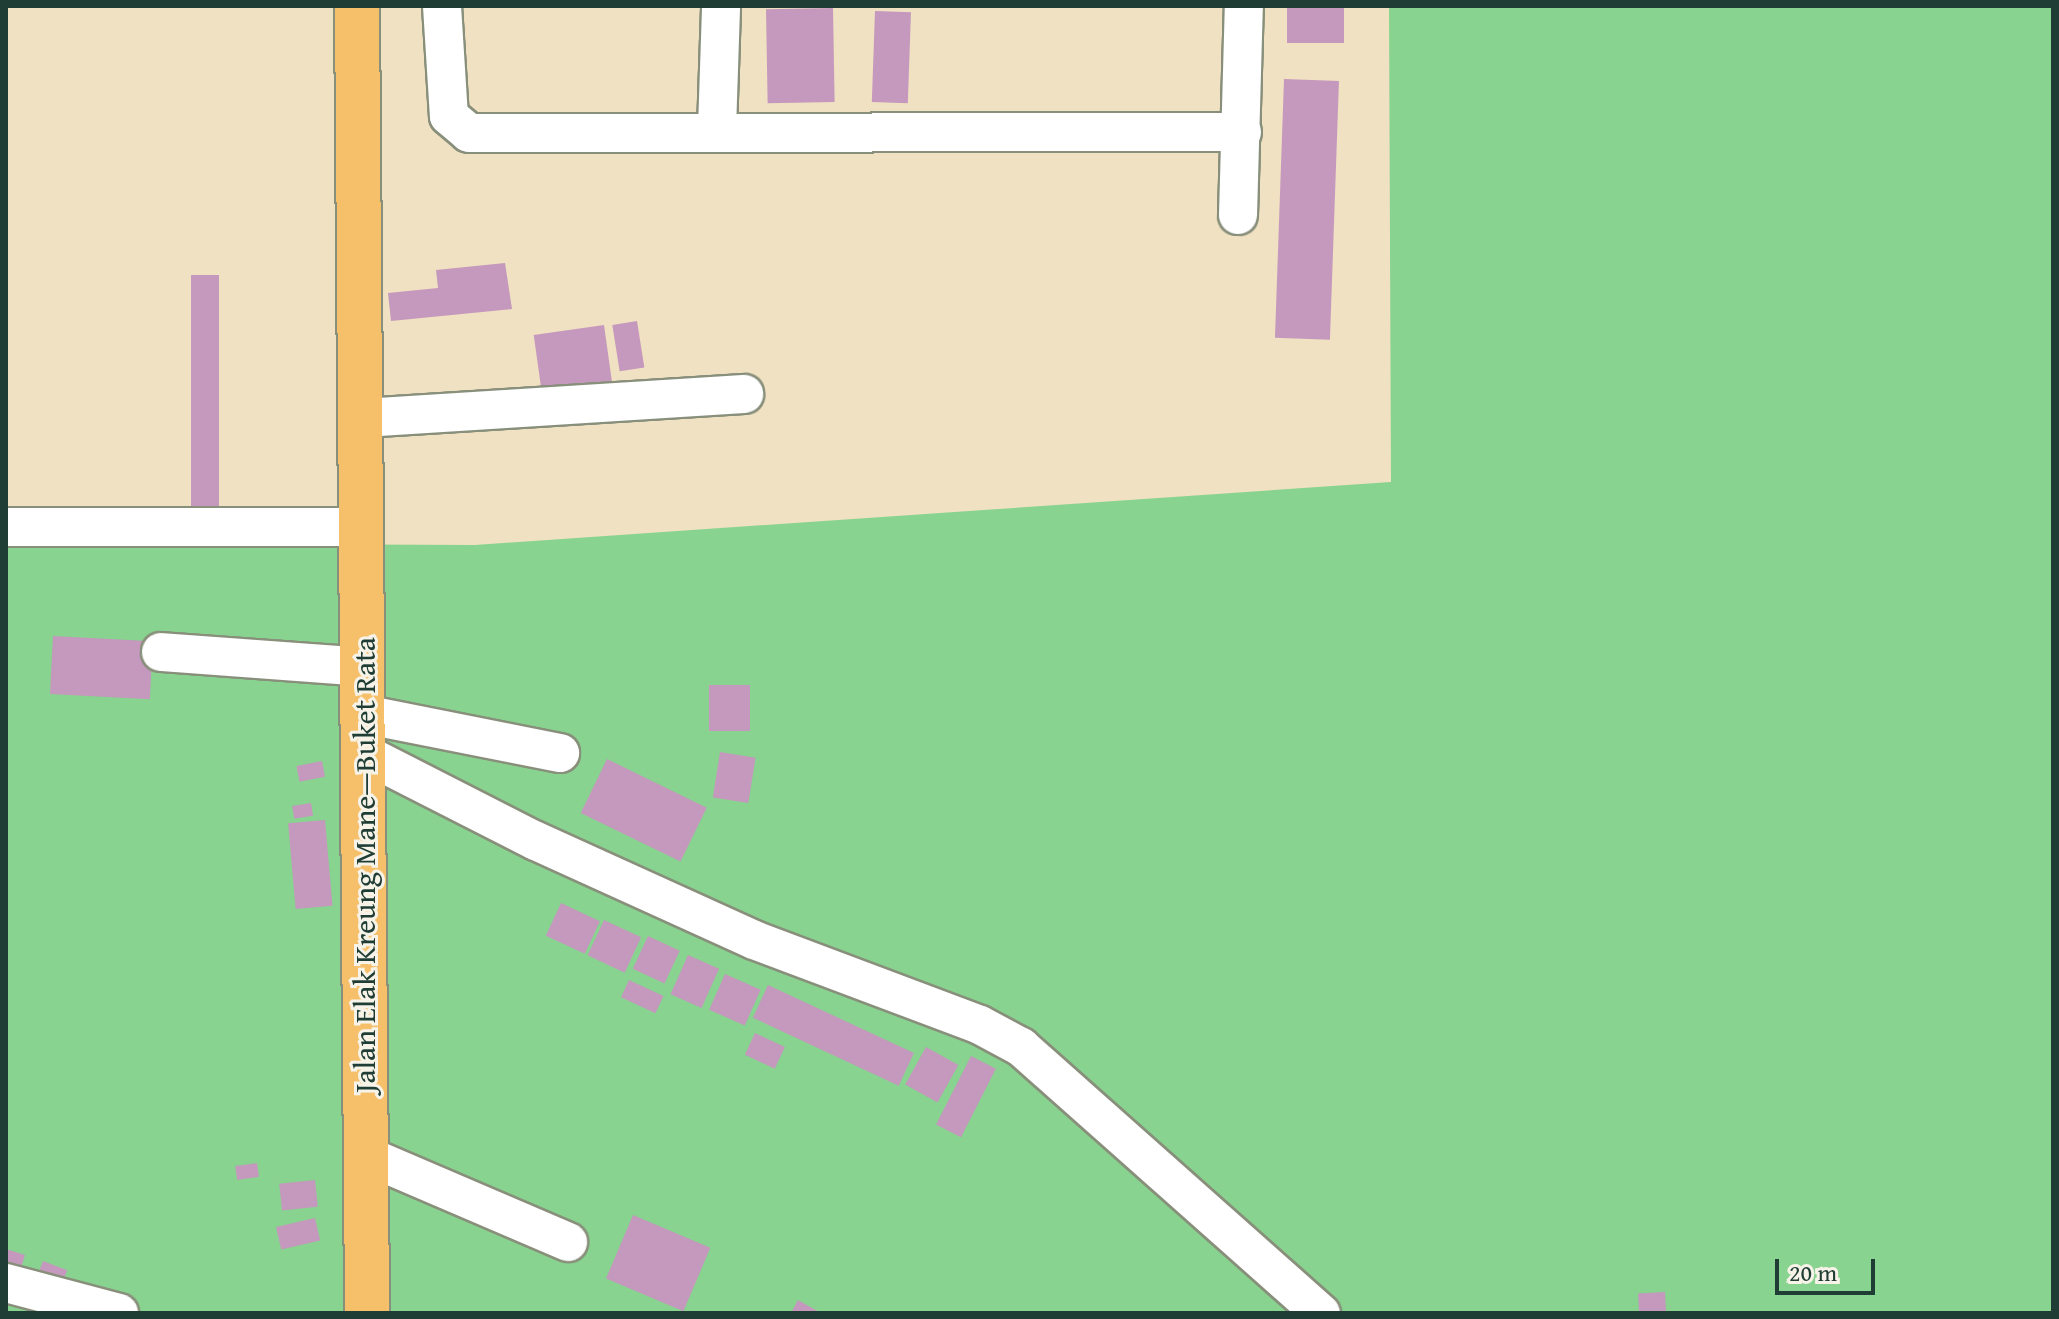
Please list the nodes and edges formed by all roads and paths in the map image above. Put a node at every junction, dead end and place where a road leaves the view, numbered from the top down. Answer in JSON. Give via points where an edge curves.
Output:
{"nodes":[{"id":1,"x":357,"y":6,"type":"edge"},
{"id":2,"x":442,"y":6,"type":"edge"},
{"id":3,"x":721,"y":6,"type":"edge"},
{"id":4,"x":1244,"y":6,"type":"edge"},
{"id":5,"x":717,"y":129,"type":"junction"},
{"id":6,"x":1242,"y":132,"type":"junction"},
{"id":7,"x":1238,"y":215,"type":"dead end"},
{"id":8,"x":744,"y":394,"type":"dead end"},
{"id":9,"x":362,"y":418,"type":"junction"},
{"id":10,"x":6,"y":527,"type":"edge"},
{"id":11,"x":363,"y":527,"type":"junction"},
{"id":12,"x":161,"y":652,"type":"dead end"},
{"id":13,"x":363,"y":667,"type":"junction"},
{"id":14,"x":363,"y":734,"type":"junction"},
{"id":15,"x":560,"y":753,"type":"dead end"},
{"id":16,"x":365,"y":1155,"type":"junction"},
{"id":17,"x":568,"y":1242,"type":"dead end"},
{"id":18,"x":6,"y":1283,"type":"edge"},
{"id":19,"x":119,"y":1313,"type":"edge"},
{"id":20,"x":367,"y":1313,"type":"edge"},
{"id":21,"x":1321,"y":1313,"type":"edge"}],
"edges":[{"from":1,"to":9,"type":"highway","name":"Jalan Elak Kreung Mane—Buket Rata"},
{"from":2,"to":5,"type":"street","via":[[449,116],[460,130]]},
{"from":3,"to":5,"type":"street"},
{"from":4,"to":6,"type":"street"},
{"from":5,"to":6,"type":"street"},
{"from":6,"to":7,"type":"street"},
{"from":8,"to":9,"type":"street"},
{"from":9,"to":11,"type":"highway","name":"Jalan Elak Kreung Mane—Buket Rata"},
{"from":10,"to":11,"type":"street"},
{"from":11,"to":13,"type":"highway","name":"Jalan Elak Kreung Mane—Buket Rata"},
{"from":12,"to":13,"type":"street"},
{"from":13,"to":14,"type":"highway","name":"Jalan Elak Kreung Mane—Buket Rata"},
{"from":14,"to":15,"type":"street"},
{"from":14,"to":16,"type":"highway","name":"Jalan Elak Kreung Mane—Buket Rata"},
{"from":14,"to":21,"type":"street","via":[[536,841],[754,940],[980,1025],[1021,1047]]},
{"from":16,"to":17,"type":"street"},
{"from":16,"to":20,"type":"highway","name":"Jalan Elak Kreung Mane—Buket Rata"},
{"from":18,"to":19,"type":"street"}]}
